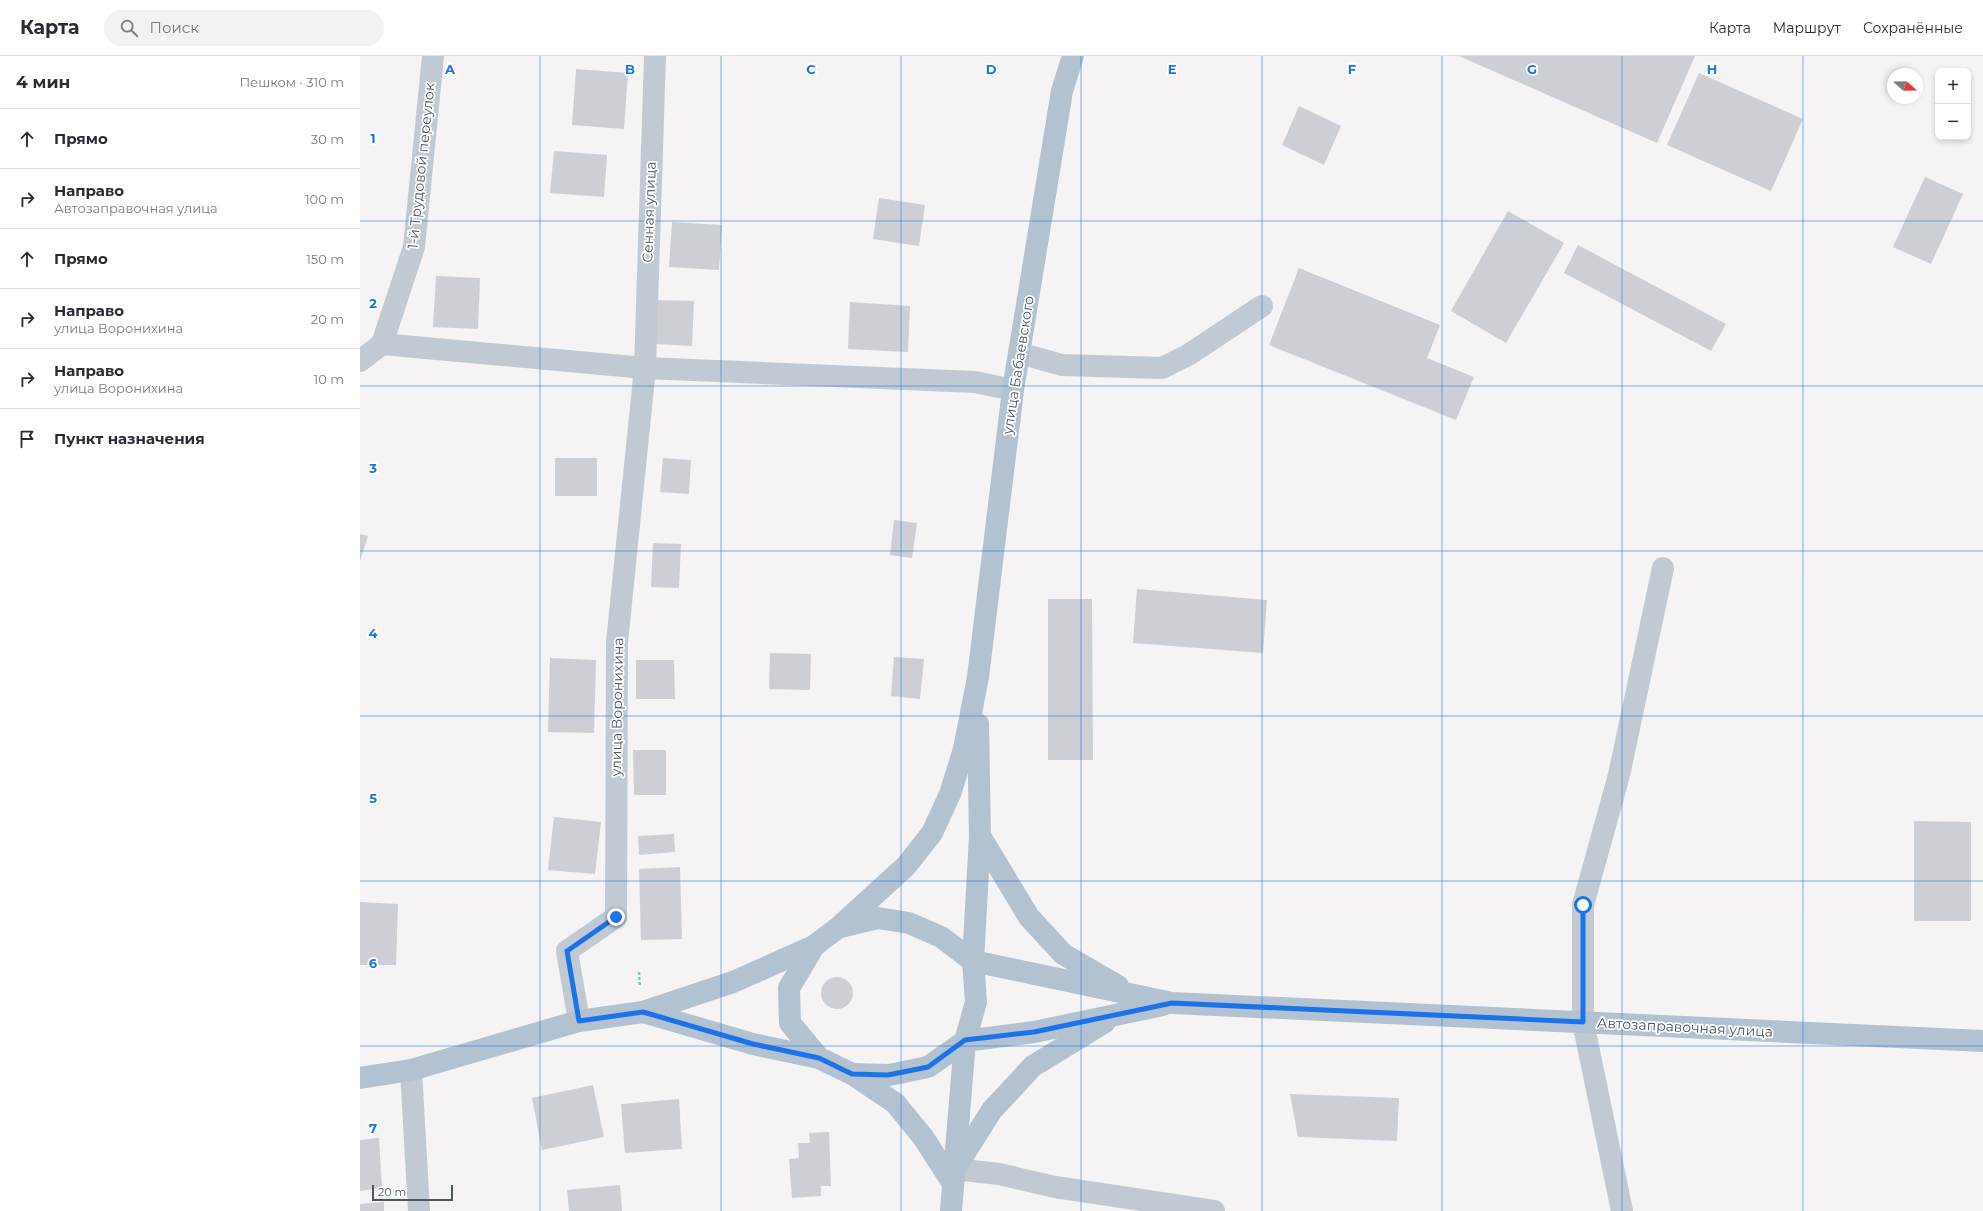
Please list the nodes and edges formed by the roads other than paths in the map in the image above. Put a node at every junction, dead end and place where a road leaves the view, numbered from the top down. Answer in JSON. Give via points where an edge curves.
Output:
{"nodes":[{"id":1,"x":433,"y":56,"type":"edge"},
{"id":2,"x":655,"y":56,"type":"edge"},
{"id":3,"x":1073,"y":56,"type":"edge"},
{"id":4,"x":1262,"y":306,"type":"dead end"},
{"id":5,"x":382,"y":344,"type":"junction"},
{"id":6,"x":1019,"y":353,"type":"junction"},
{"id":7,"x":360,"y":361,"type":"edge"},
{"id":8,"x":644,"y":368,"type":"junction"},
{"id":9,"x":1013,"y":390,"type":"junction"},
{"id":10,"x":1663,"y":568,"type":"dead end"},
{"id":11,"x":978,"y":677,"type":"junction"},
{"id":12,"x":980,"y":836,"type":"junction"},
{"id":13,"x":839,"y":927,"type":"junction"},
{"id":14,"x":814,"y":946,"type":"junction"},
{"id":15,"x":973,"y":961,"type":"junction"},
{"id":16,"x":1134,"y":995,"type":"junction"},
{"id":17,"x":1172,"y":1003,"type":"junction"},
{"id":18,"x":643,"y":1012,"type":"junction"},
{"id":19,"x":1119,"y":1014,"type":"junction"},
{"id":20,"x":579,"y":1021,"type":"junction"},
{"id":21,"x":1583,"y":1022,"type":"junction"},
{"id":22,"x":965,"y":1040,"type":"junction"},
{"id":23,"x":1983,"y":1041,"type":"edge"},
{"id":24,"x":819,"y":1058,"type":"junction"},
{"id":25,"x":411,"y":1070,"type":"junction"},
{"id":26,"x":852,"y":1074,"type":"junction"},
{"id":27,"x":360,"y":1078,"type":"edge"},
{"id":28,"x":953,"y":1176,"type":"junction"},
{"id":29,"x":419,"y":1211,"type":"edge"},
{"id":30,"x":951,"y":1211,"type":"edge"},
{"id":31,"x":1214,"y":1211,"type":"edge"},
{"id":32,"x":1622,"y":1211,"type":"edge"}],
"edges":[{"from":1,"to":5,"type":"street","name":"1-й Трудовой переулок","via":[[414,247]]},
{"from":2,"to":8,"type":"street","name":"Сенная улица"},
{"from":3,"to":6,"type":"main road","name":"улица Бабаевского","via":[[1062,92]]},
{"from":4,"to":6,"type":"street","via":[[1188,355],[1162,368],[1062,365]]},
{"from":5,"to":7,"type":"street"},
{"from":5,"to":8,"type":"street"},
{"from":6,"to":9,"type":"main road","name":"улица Бабаевского"},
{"from":8,"to":9,"type":"street","via":[[975,382]]},
{"from":8,"to":20,"type":"street","name":"улица Воронихина","via":[[617,642],[616,917],[567,951]]},
{"from":9,"to":11,"type":"main road","name":"улица Бабаевского"},
{"from":10,"to":21,"type":"street","via":[[1619,775],[1583,905]]},
{"from":11,"to":12,"type":"main road"},
{"from":11,"to":13,"type":"main road","via":[[964,749],[950,794],[932,833],[906,866]]},
{"from":12,"to":15,"type":"main road"},
{"from":12,"to":16,"type":"main road","via":[[1029,917],[1063,954]]},
{"from":13,"to":14,"type":"main road"},
{"from":13,"to":15,"type":"main road","via":[[878,918],[909,923],[941,937]]},
{"from":14,"to":18,"type":"main road","via":[[733,982]]},
{"from":14,"to":24,"type":"main road","via":[[789,988],[790,1023]]},
{"from":15,"to":16,"type":"main road"},
{"from":15,"to":22,"type":"main road","via":[[976,1002]]},
{"from":16,"to":17,"type":"main road"},
{"from":17,"to":19,"type":"main road"},
{"from":17,"to":21,"type":"main road","name":"Автозаправочная улица"},
{"from":18,"to":20,"type":"main road"},
{"from":18,"to":24,"type":"main road","via":[[753,1044]]},
{"from":19,"to":22,"type":"main road","via":[[1034,1032]]},
{"from":19,"to":28,"type":"main road","via":[[1034,1066],[992,1110]]},
{"from":20,"to":25,"type":"main road"},
{"from":21,"to":23,"type":"main road","name":"Автозаправочная улица"},
{"from":21,"to":32,"type":"street"},
{"from":22,"to":26,"type":"main road","via":[[928,1067],[888,1075]]},
{"from":22,"to":28,"type":"main road"},
{"from":24,"to":26,"type":"main road"},
{"from":25,"to":27,"type":"main road"},
{"from":25,"to":29,"type":"street"},
{"from":26,"to":28,"type":"main road","via":[[895,1103]]},
{"from":28,"to":30,"type":"main road"},
{"from":28,"to":31,"type":"street","via":[[1000,1174],[1055,1187]]}]}
